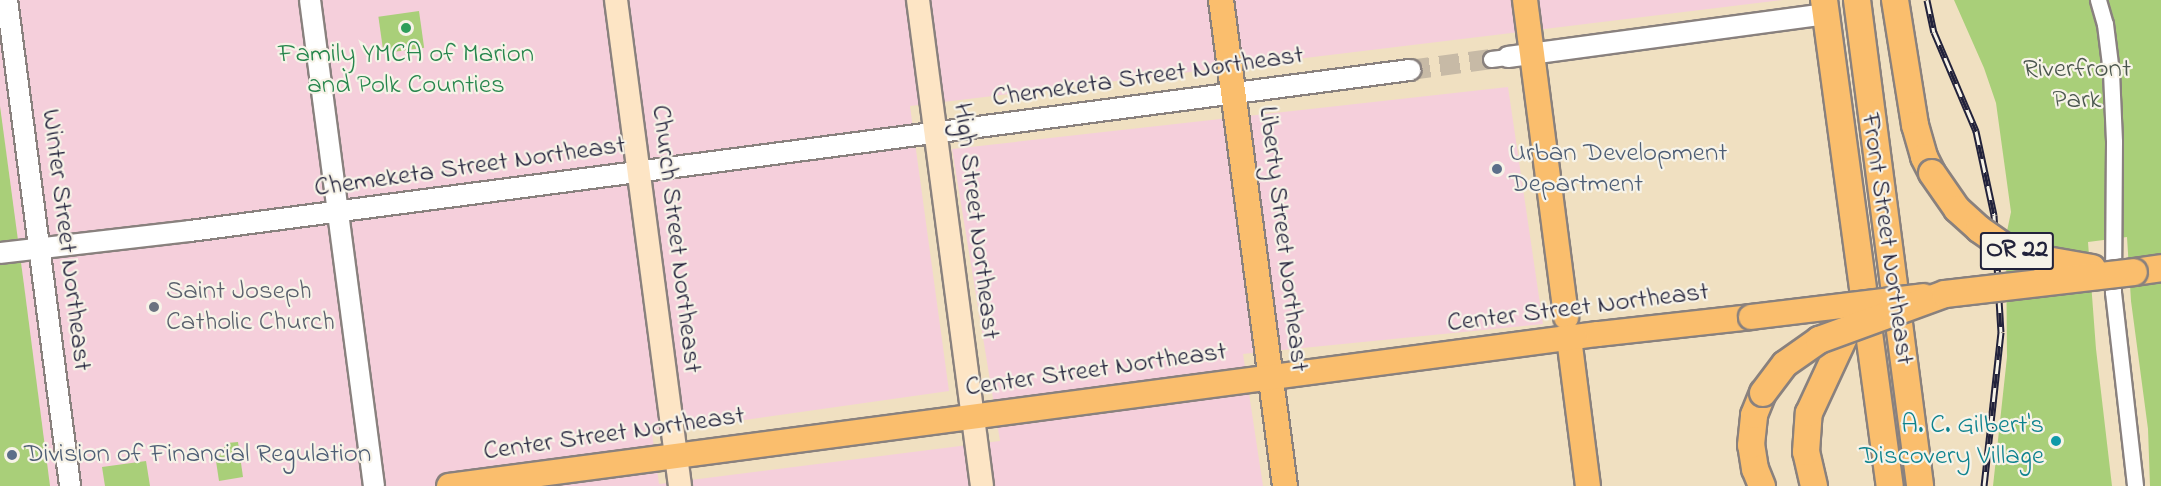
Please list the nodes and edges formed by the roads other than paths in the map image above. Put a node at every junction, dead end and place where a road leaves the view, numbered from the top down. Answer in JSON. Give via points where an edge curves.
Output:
{"nodes":[{"id":1,"x":7,"y":0,"type":"edge"},
{"id":2,"x":310,"y":0,"type":"edge"},
{"id":3,"x":616,"y":0,"type":"edge"},
{"id":4,"x":918,"y":0,"type":"edge"},
{"id":5,"x":1221,"y":0,"type":"edge"},
{"id":6,"x":1525,"y":0,"type":"edge"},
{"id":7,"x":1857,"y":0,"type":"edge"},
{"id":8,"x":1895,"y":0,"type":"edge"},
{"id":9,"x":2098,"y":0,"type":"edge"},
{"id":10,"x":1825,"y":7,"type":"edge"},
{"id":11,"x":1532,"y":53,"type":"junction"},
{"id":12,"x":1500,"y":58,"type":"tunnel mouth"},
{"id":13,"x":1410,"y":70,"type":"tunnel mouth"},
{"id":14,"x":1233,"y":93,"type":"junction"},
{"id":15,"x":936,"y":132,"type":"junction"},
{"id":16,"x":639,"y":171,"type":"junction"},
{"id":17,"x":339,"y":211,"type":"junction"},
{"id":18,"x":39,"y":248,"type":"junction"},
{"id":19,"x":0,"y":253,"type":"edge"},
{"id":20,"x":2161,"y":268,"type":"edge"},
{"id":21,"x":2134,"y":272,"type":"junction"},
{"id":22,"x":1862,"y":294,"type":"junction"},
{"id":23,"x":1945,"y":294,"type":"junction"},
{"id":24,"x":1568,"y":328,"type":"junction"},
{"id":25,"x":1270,"y":377,"type":"junction"},
{"id":26,"x":973,"y":417,"type":"junction"},
{"id":27,"x":676,"y":456,"type":"junction"},
{"id":28,"x":70,"y":486,"type":"edge"},
{"id":29,"x":374,"y":486,"type":"edge"},
{"id":30,"x":449,"y":486,"type":"edge"},
{"id":31,"x":680,"y":486,"type":"edge"},
{"id":32,"x":981,"y":486,"type":"edge"},
{"id":33,"x":1285,"y":486,"type":"edge"},
{"id":34,"x":1588,"y":486,"type":"edge"},
{"id":35,"x":1762,"y":486,"type":"edge"},
{"id":36,"x":1814,"y":486,"type":"edge"},
{"id":37,"x":1890,"y":486,"type":"edge"},
{"id":38,"x":1920,"y":486,"type":"edge"},
{"id":39,"x":2135,"y":486,"type":"edge"}],
"edges":[{"from":1,"to":18,"type":"street","name":"Winter Street Northeast"},
{"from":2,"to":17,"type":"street"},
{"from":3,"to":16,"type":"main road","name":"Church Street Northeast"},
{"from":4,"to":15,"type":"main road","name":"High Street Northeast"},
{"from":5,"to":14,"type":"main road","name":"Liberty Street Northeast"},
{"from":6,"to":11,"type":"main road"},
{"from":7,"to":38,"type":"highway","name":"Front Street Northeast"},
{"from":8,"to":21,"type":"highway","number":"OR 22","bridge":true,"via":[[1915,125],[1924,157],[1957,208],[2006,248],[2070,266]]},
{"from":9,"to":39,"type":"street","via":[[2111,72],[2113,292]]},
{"from":10,"to":11,"type":"street"},
{"from":10,"to":22,"type":"highway","name":"Front Street Northeast"},
{"from":11,"to":12,"type":"street"},
{"from":11,"to":24,"type":"main road"},
{"from":13,"to":14,"type":"street","name":"Chemeketa Street Northeast"},
{"from":14,"to":15,"type":"street","name":"Chemeketa Street Northeast"},
{"from":14,"to":25,"type":"main road","name":"Liberty Street Northeast"},
{"from":15,"to":16,"type":"street","name":"Chemeketa Street Northeast"},
{"from":15,"to":26,"type":"main road","name":"High Street Northeast"},
{"from":16,"to":17,"type":"street","name":"Chemeketa Street Northeast"},
{"from":16,"to":27,"type":"main road","name":"Church Street Northeast"},
{"from":17,"to":18,"type":"street","name":"Chemeketa Street Northeast"},
{"from":17,"to":29,"type":"street"},
{"from":18,"to":19,"type":"street","name":"Chemeketa Street Northeast"},
{"from":18,"to":28,"type":"street","name":"Winter Street Northeast"},
{"from":20,"to":21,"type":"highway","number":"OR 22"},
{"from":21,"to":23,"type":"highway","bridge":true},
{"from":22,"to":36,"type":"highway","via":[[1844,344],[1809,413],[1806,452]]},
{"from":22,"to":37,"type":"highway","name":"Front Street Northeast","via":[[1870,325]]},
{"from":23,"to":24,"type":"main road","name":"Center Street Northeast","bridge":true,"via":[[1751,317]]},
{"from":23,"to":35,"type":"highway","bridge":true,"via":[[1820,340],[1785,364],[1763,393],[1754,415],[1751,445]]},
{"from":24,"to":25,"type":"main road","name":"Center Street Northeast"},
{"from":24,"to":34,"type":"main road"},
{"from":25,"to":26,"type":"main road","name":"Center Street Northeast"},
{"from":25,"to":33,"type":"main road","name":"Liberty Street Northeast"},
{"from":26,"to":27,"type":"main road","name":"Center Street Northeast"},
{"from":26,"to":32,"type":"main road","name":"High Street Northeast"},
{"from":27,"to":30,"type":"main road","name":"Center Street Northeast"},
{"from":27,"to":31,"type":"main road","name":"Church Street Northeast"}]}
